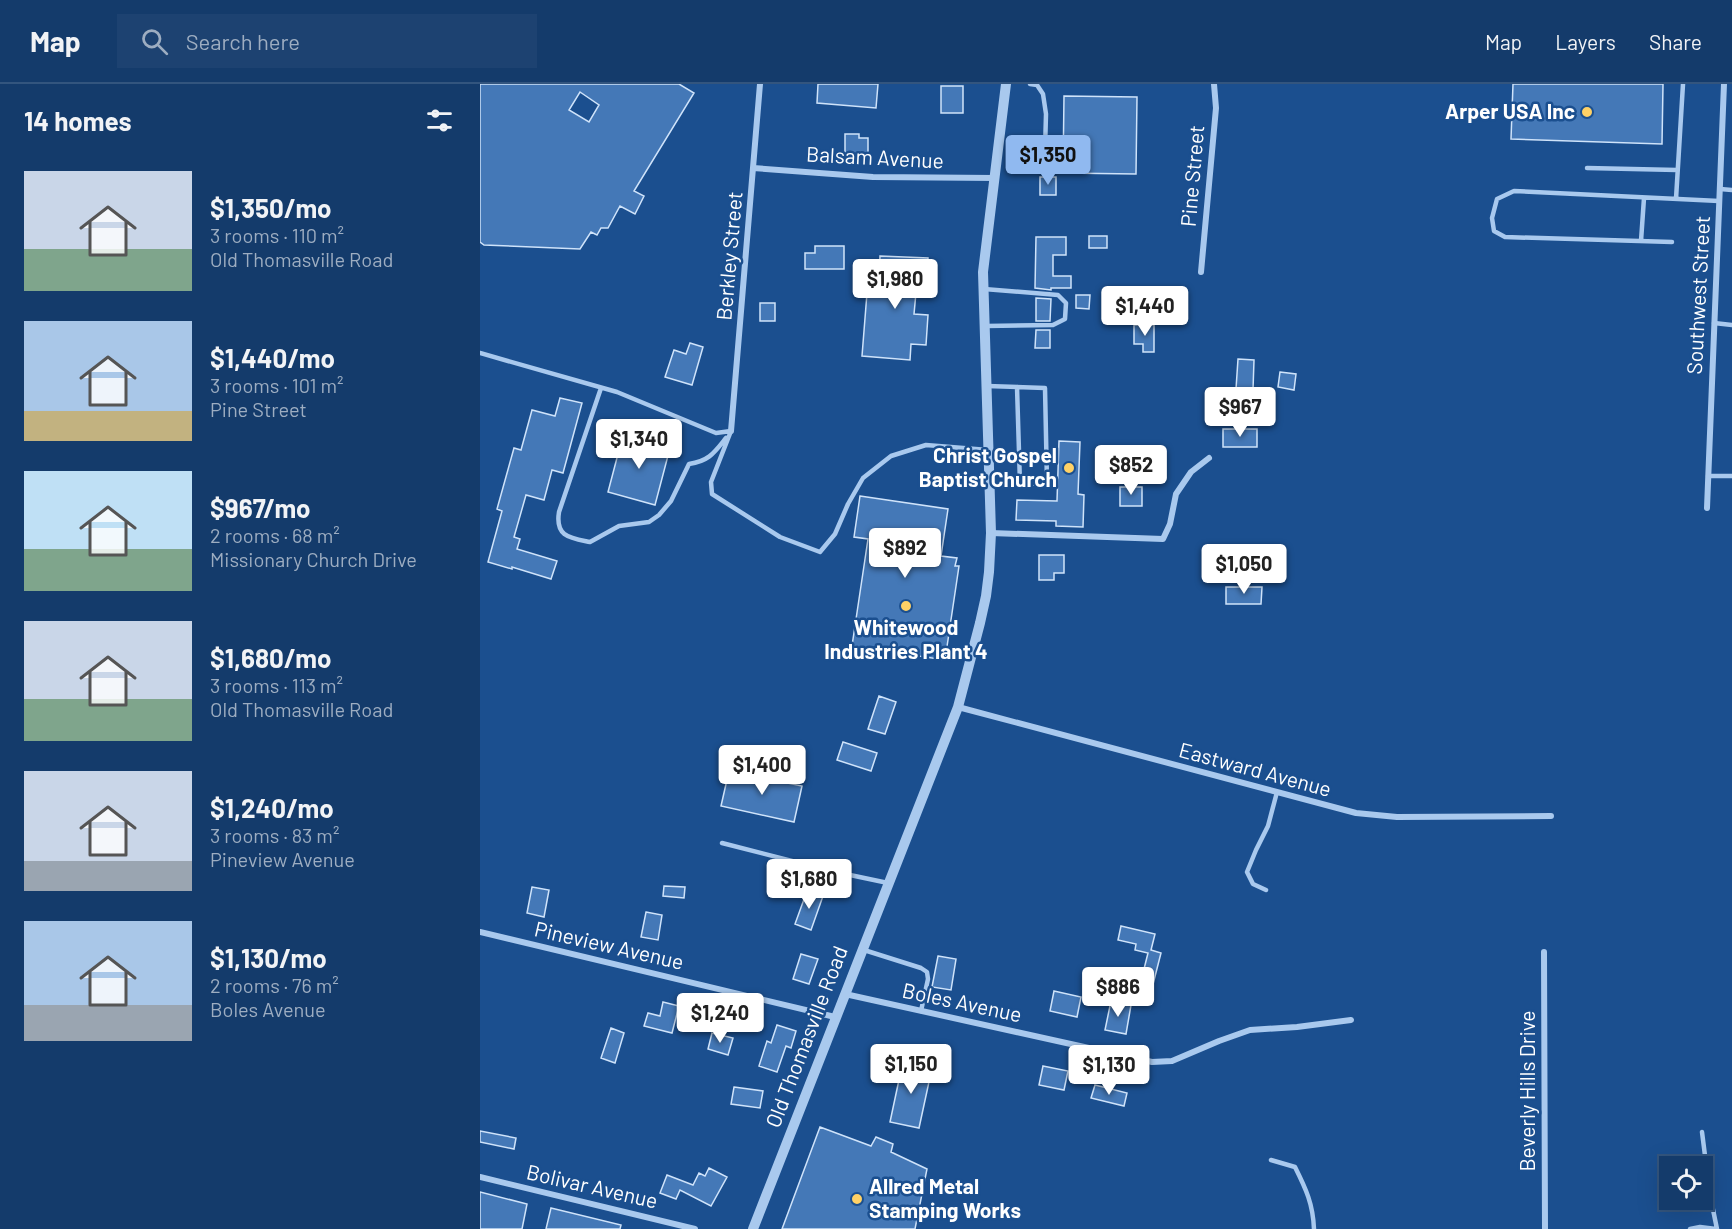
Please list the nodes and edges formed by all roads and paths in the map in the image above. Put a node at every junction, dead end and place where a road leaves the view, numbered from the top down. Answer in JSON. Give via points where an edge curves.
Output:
{"nodes":[{"id":1,"x":760,"y":84,"type":"edge"},
{"id":2,"x":1006,"y":84,"type":"edge"},
{"id":3,"x":1030,"y":84,"type":"edge"},
{"id":4,"x":1214,"y":84,"type":"edge"},
{"id":5,"x":1683,"y":84,"type":"edge"},
{"id":6,"x":1724,"y":84,"type":"edge"},
{"id":7,"x":1045,"y":150,"type":"dead end"},
{"id":8,"x":753,"y":168,"type":"junction"},
{"id":9,"x":1587,"y":168,"type":"dead end"},
{"id":10,"x":1677,"y":170,"type":"junction"},
{"id":11,"x":996,"y":178,"type":"junction"},
{"id":12,"x":1720,"y":189,"type":"junction"},
{"id":13,"x":1732,"y":190,"type":"edge"},
{"id":14,"x":1644,"y":198,"type":"junction"},
{"id":15,"x":1676,"y":199,"type":"junction"},
{"id":16,"x":1719,"y":201,"type":"junction"},
{"id":17,"x":1641,"y":241,"type":"junction"},
{"id":18,"x":1672,"y":242,"type":"dead end"},
{"id":19,"x":1201,"y":272,"type":"dead end"},
{"id":20,"x":983,"y":289,"type":"junction"},
{"id":21,"x":1714,"y":323,"type":"junction"},
{"id":22,"x":1732,"y":325,"type":"edge"},
{"id":23,"x":984,"y":326,"type":"junction"},
{"id":24,"x":480,"y":353,"type":"edge"},
{"id":25,"x":986,"y":386,"type":"junction"},
{"id":26,"x":1017,"y":387,"type":"junction"},
{"id":27,"x":601,"y":388,"type":"junction"},
{"id":28,"x":731,"y":431,"type":"junction"},
{"id":29,"x":988,"y":450,"type":"junction"},
{"id":30,"x":1209,"y":458,"type":"dead end"},
{"id":31,"x":1708,"y":476,"type":"junction"},
{"id":32,"x":1732,"y":476,"type":"edge"},
{"id":33,"x":1020,"y":484,"type":"junction"},
{"id":34,"x":989,"y":486,"type":"junction"},
{"id":35,"x":1707,"y":508,"type":"dead end"},
{"id":36,"x":991,"y":533,"type":"junction"},
{"id":37,"x":958,"y":707,"type":"junction"},
{"id":38,"x":1277,"y":792,"type":"junction"},
{"id":39,"x":1551,"y":816,"type":"dead end"},
{"id":40,"x":722,"y":843,"type":"dead end"},
{"id":41,"x":888,"y":883,"type":"junction"},
{"id":42,"x":1266,"y":890,"type":"dead end"},
{"id":43,"x":480,"y":932,"type":"edge"},
{"id":44,"x":862,"y":950,"type":"junction"},
{"id":45,"x":1544,"y":952,"type":"dead end"},
{"id":46,"x":844,"y":994,"type":"junction"},
{"id":47,"x":921,"y":1011,"type":"junction"},
{"id":48,"x":835,"y":1017,"type":"junction"},
{"id":49,"x":1351,"y":1020,"type":"dead end"},
{"id":50,"x":1702,"y":1132,"type":"dead end"},
{"id":51,"x":1271,"y":1160,"type":"dead end"},
{"id":52,"x":480,"y":1177,"type":"edge"},
{"id":53,"x":695,"y":1229,"type":"edge"},
{"id":54,"x":753,"y":1229,"type":"edge"},
{"id":55,"x":1314,"y":1229,"type":"edge"},
{"id":56,"x":1545,"y":1229,"type":"edge"},
{"id":57,"x":1690,"y":1229,"type":"edge"},
{"id":58,"x":1717,"y":1229,"type":"edge"}],
"edges":[{"from":1,"to":8,"type":"street","name":"Berkley Street"},
{"from":2,"to":11,"type":"street","name":"Old Thomasville Road"},
{"from":3,"to":7,"type":"lane","via":[[1043,94]]},
{"from":4,"to":19,"type":"street","name":"Pine Street","via":[[1216,108]]},
{"from":5,"to":10,"type":"lane"},
{"from":6,"to":12,"type":"street","name":"Southwest Street"},
{"from":8,"to":11,"type":"street","name":"Balsam Avenue","via":[[873,177]]},
{"from":8,"to":28,"type":"street","name":"Berkley Street"},
{"from":9,"to":10,"type":"lane"},
{"from":10,"to":15,"type":"lane"},
{"from":11,"to":20,"type":"street","name":"Old Thomasville Road"},
{"from":12,"to":13,"type":"lane"},
{"from":12,"to":16,"type":"street","name":"Southwest Street"},
{"from":14,"to":15,"type":"lane"},
{"from":14,"to":17,"type":"lane"},
{"from":14,"to":17,"type":"lane","via":[[1514,191],[1497,199],[1492,218],[1494,231],[1505,237]]},
{"from":15,"to":16,"type":"lane"},
{"from":16,"to":21,"type":"street","name":"Southwest Street"},
{"from":17,"to":18,"type":"lane"},
{"from":20,"to":23,"type":"street","name":"Old Thomasville Road"},
{"from":20,"to":23,"type":"lane","via":[[1058,295],[1066,303],[1065,319],[1053,325]]},
{"from":21,"to":22,"type":"lane"},
{"from":21,"to":31,"type":"street","name":"Southwest Street"},
{"from":23,"to":25,"type":"street","name":"Old Thomasville Road"},
{"from":24,"to":27,"type":"lane"},
{"from":25,"to":26,"type":"lane"},
{"from":25,"to":29,"type":"street","name":"Old Thomasville Road"},
{"from":26,"to":33,"type":"lane"},
{"from":26,"to":33,"type":"lane","via":[[1045,388],[1047,483]]},
{"from":27,"to":28,"type":"lane","via":[[716,433]]},
{"from":27,"to":28,"type":"lane","via":[[557,522],[560,531],[573,539],[590,542],[619,526],[649,522],[671,501],[689,464],[713,455]]},
{"from":28,"to":29,"type":"lane","via":[[711,482],[712,494],[780,537],[820,552],[835,534],[863,478],[891,456],[926,445]]},
{"from":29,"to":34,"type":"street","name":"Old Thomasville Road"},
{"from":30,"to":36,"type":"street","via":[[1191,472],[1176,494],[1163,539]]},
{"from":31,"to":32,"type":"lane"},
{"from":31,"to":35,"type":"street","name":"Southwest Street"},
{"from":33,"to":34,"type":"lane"},
{"from":34,"to":36,"type":"street","name":"Old Thomasville Road"},
{"from":36,"to":37,"type":"street","name":"Old Thomasville Road","via":[[986,596]]},
{"from":37,"to":38,"type":"street","name":"Eastward Avenue"},
{"from":37,"to":41,"type":"street","name":"Old Thomasville Road"},
{"from":38,"to":39,"type":"street","name":"Eastward Avenue","via":[[1356,813],[1397,817]]},
{"from":38,"to":42,"type":"lane","via":[[1268,826],[1247,873],[1253,884]]},
{"from":40,"to":41,"type":"lane"},
{"from":41,"to":44,"type":"street","name":"Old Thomasville Road"},
{"from":43,"to":48,"type":"street","name":"Pineview Avenue"},
{"from":44,"to":46,"type":"street","name":"Old Thomasville Road"},
{"from":44,"to":47,"type":"lane","via":[[927,972]]},
{"from":45,"to":56,"type":"street","name":"Beverly Hills Drive"},
{"from":46,"to":47,"type":"street","name":"Boles Avenue"},
{"from":46,"to":48,"type":"street","name":"Old Thomasville Road"},
{"from":47,"to":49,"type":"street","name":"Boles Avenue","via":[[1152,1062],[1172,1061],[1250,1030]]},
{"from":48,"to":54,"type":"street","name":"Old Thomasville Road"},
{"from":50,"to":58,"type":"lane"},
{"from":51,"to":55,"type":"lane","via":[[1295,1167],[1313,1209]]},
{"from":52,"to":53,"type":"street","name":"Bolivar Avenue"},
{"from":57,"to":58,"type":"lane"}]}
